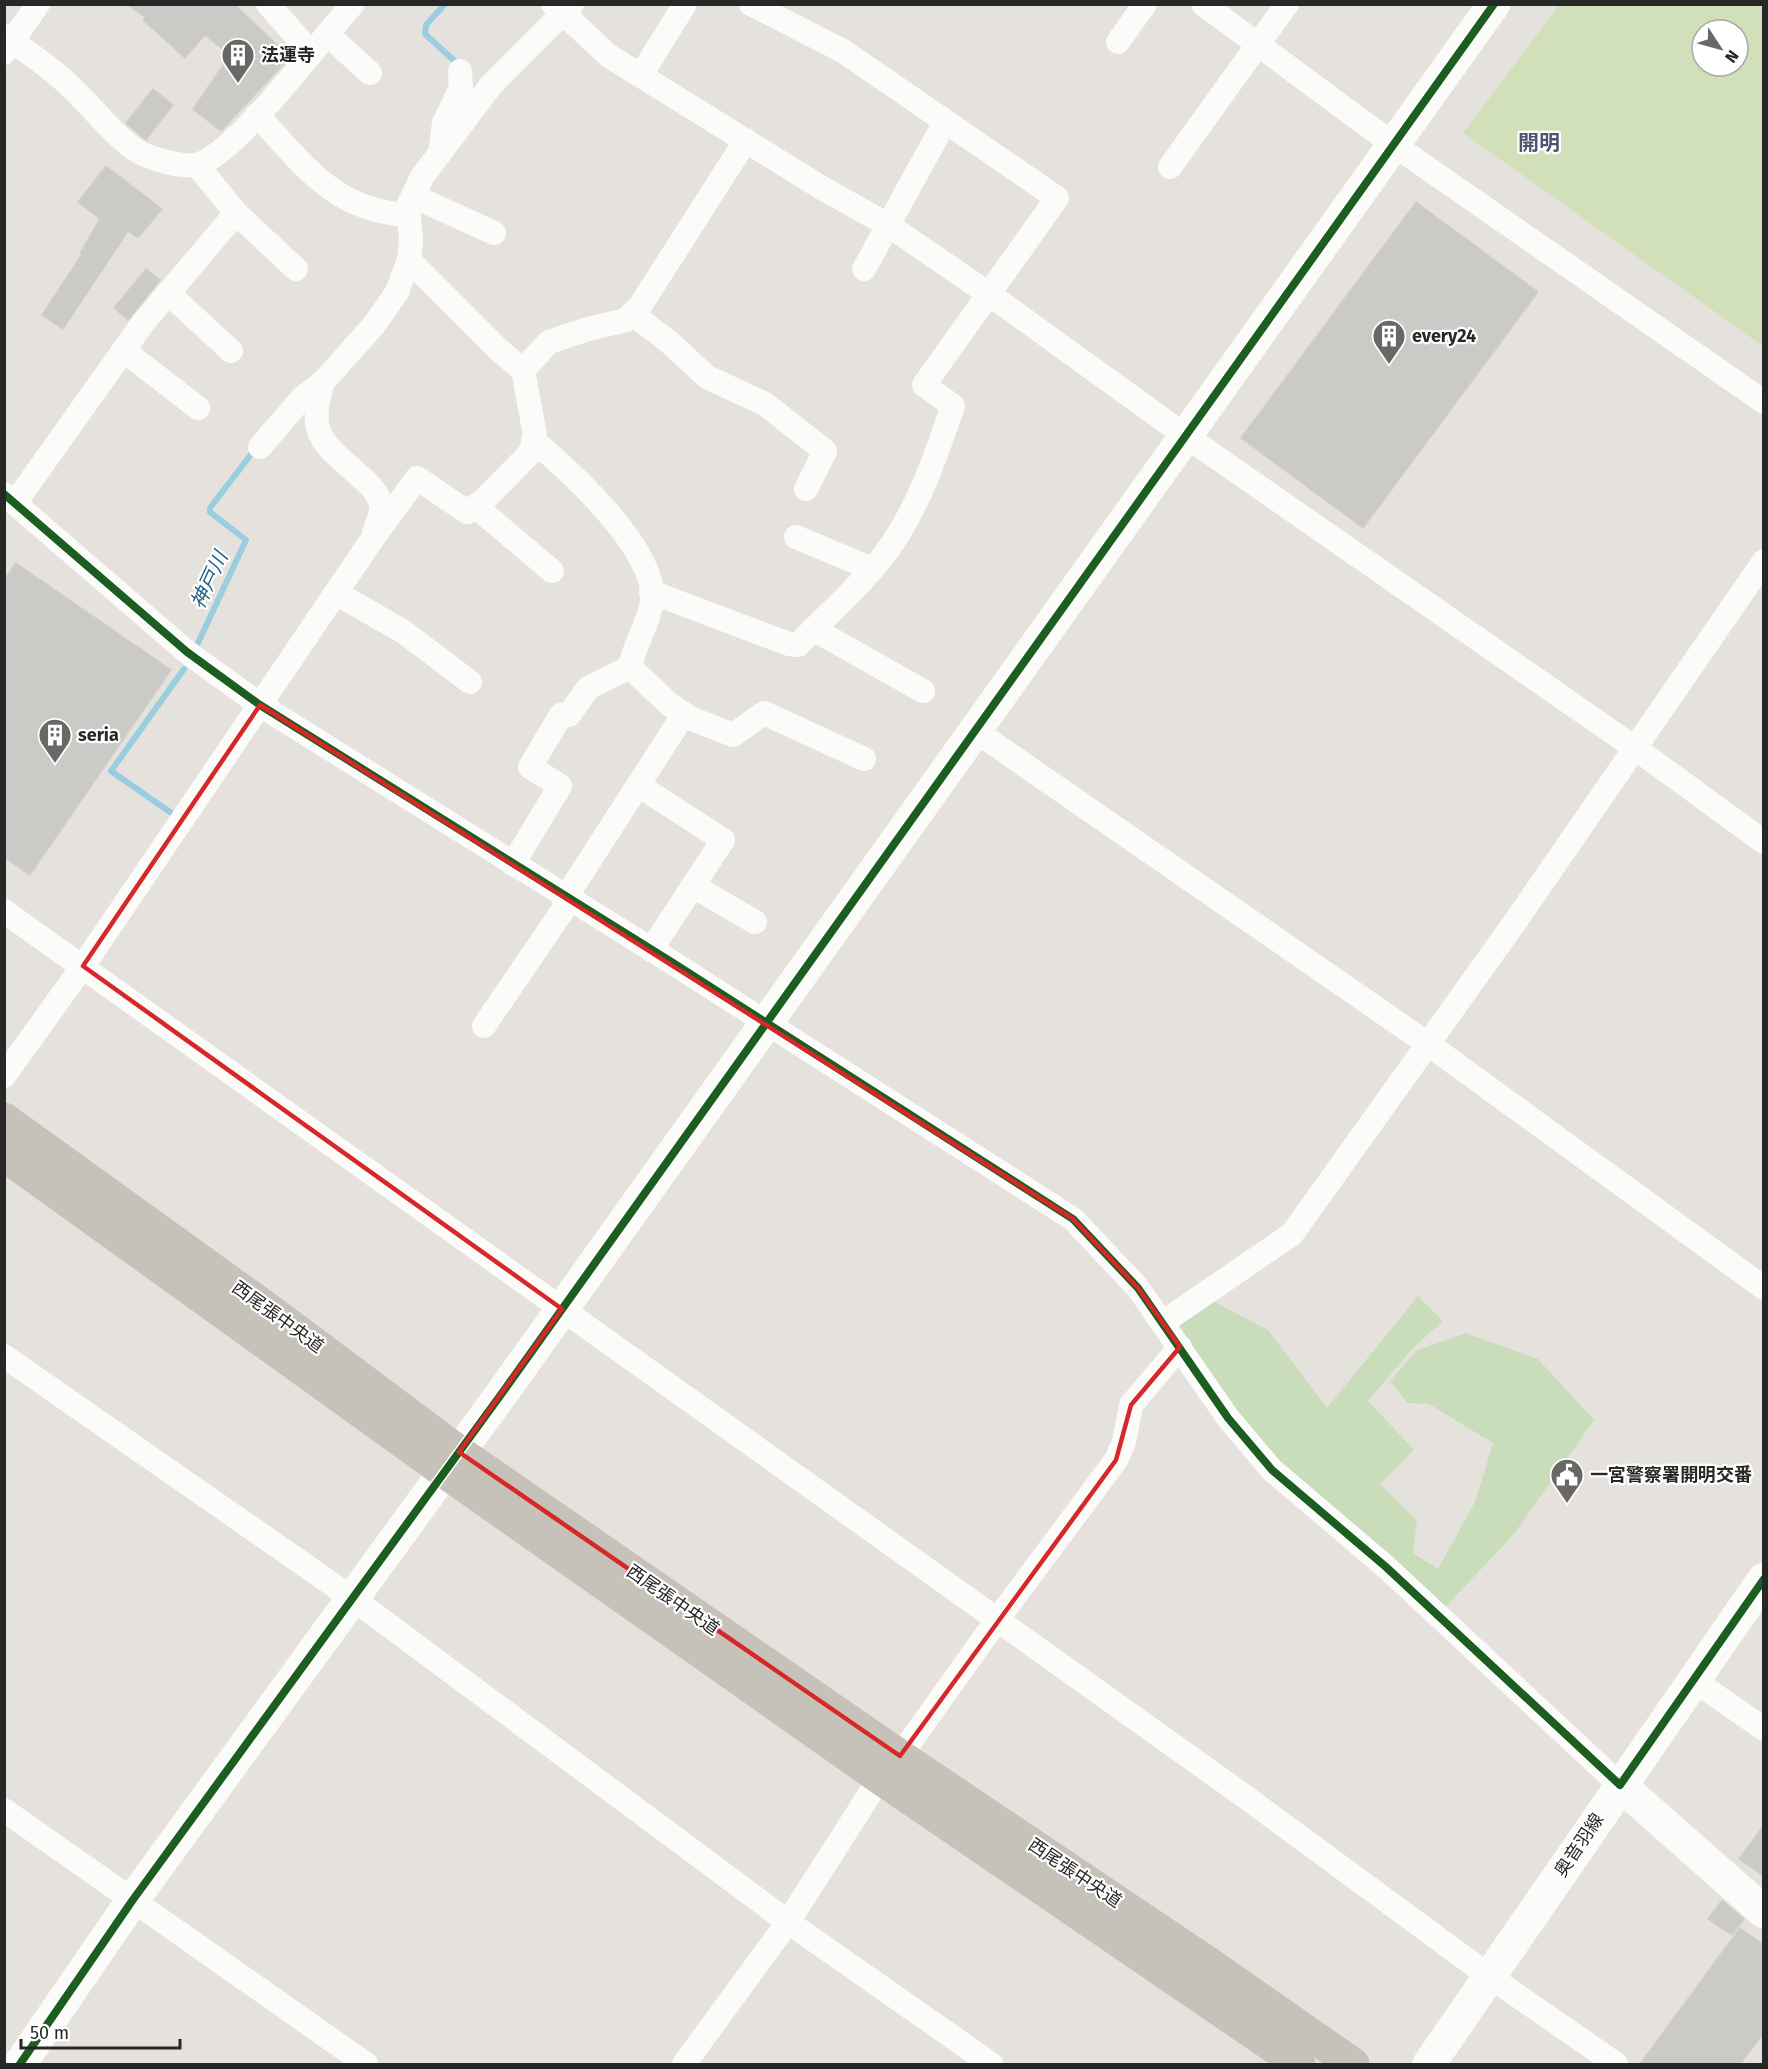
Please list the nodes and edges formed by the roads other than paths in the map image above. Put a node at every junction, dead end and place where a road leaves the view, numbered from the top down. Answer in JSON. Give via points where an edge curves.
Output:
{"nodes":[{"id":1,"x":38,"y":4,"type":"edge"},
{"id":2,"x":268,"y":4,"type":"edge"},
{"id":3,"x":354,"y":4,"type":"edge"},
{"id":4,"x":685,"y":4,"type":"edge"},
{"id":5,"x":1146,"y":4,"type":"edge"},
{"id":6,"x":1287,"y":4,"type":"edge"},
{"id":7,"x":1494,"y":4,"type":"edge"},
{"id":8,"x":756,"y":6,"type":"edge"},
{"id":9,"x":562,"y":7,"type":"edge"},
{"id":10,"x":1212,"y":7,"type":"edge"},
{"id":11,"x":327,"y":34,"type":"junction"},
{"id":12,"x":1118,"y":42,"type":"dead end"},
{"id":13,"x":7,"y":43,"type":"edge"},
{"id":14,"x":1258,"y":44,"type":"junction"},
{"id":15,"x":311,"y":53,"type":"junction"},
{"id":16,"x":460,"y":71,"type":"dead end"},
{"id":17,"x":370,"y":73,"type":"dead end"},
{"id":18,"x":641,"y":75,"type":"junction"},
{"id":19,"x":256,"y":115,"type":"junction"},
{"id":20,"x":945,"y":122,"type":"junction"},
{"id":21,"x":746,"y":140,"type":"junction"},
{"id":22,"x":1394,"y":145,"type":"junction"},
{"id":23,"x":440,"y":153,"type":"junction"},
{"id":24,"x":196,"y":165,"type":"junction"},
{"id":25,"x":1170,"y":167,"type":"dead end"},
{"id":26,"x":411,"y":205,"type":"junction"},
{"id":27,"x":236,"y":213,"type":"junction"},
{"id":28,"x":888,"y":225,"type":"junction"},
{"id":29,"x":494,"y":233,"type":"dead end"},
{"id":30,"x":409,"y":260,"type":"junction"},
{"id":31,"x":296,"y":269,"type":"dead end"},
{"id":32,"x":864,"y":269,"type":"dead end"},
{"id":33,"x":168,"y":292,"type":"junction"},
{"id":34,"x":989,"y":294,"type":"junction"},
{"id":35,"x":632,"y":314,"type":"junction"},
{"id":36,"x":123,"y":350,"type":"junction"},
{"id":37,"x":231,"y":351,"type":"dead end"},
{"id":38,"x":523,"y":370,"type":"junction"},
{"id":39,"x":322,"y":382,"type":"junction"},
{"id":40,"x":1764,"y":402,"type":"edge"},
{"id":41,"x":198,"y":408,"type":"dead end"},
{"id":42,"x":1187,"y":437,"type":"junction"},
{"id":43,"x":533,"y":440,"type":"junction"},
{"id":44,"x":260,"y":447,"type":"dead end"},
{"id":45,"x":806,"y":489,"type":"dead end"},
{"id":46,"x":10,"y":498,"type":"edge"},
{"id":47,"x":475,"y":506,"type":"junction"},
{"id":48,"x":796,"y":537,"type":"dead end"},
{"id":49,"x":373,"y":538,"type":"junction"},
{"id":50,"x":1764,"y":561,"type":"edge"},
{"id":51,"x":872,"y":569,"type":"junction"},
{"id":52,"x":552,"y":571,"type":"dead end"},
{"id":53,"x":651,"y":592,"type":"junction"},
{"id":54,"x":336,"y":593,"type":"junction"},
{"id":55,"x":813,"y":628,"type":"junction"},
{"id":56,"x":630,"y":667,"type":"junction"},
{"id":57,"x":470,"y":682,"type":"dead end"},
{"id":58,"x":923,"y":691,"type":"dead end"},
{"id":59,"x":260,"y":705,"type":"junction"},
{"id":60,"x":684,"y":714,"type":"junction"},
{"id":61,"x":974,"y":730,"type":"junction"},
{"id":62,"x":1635,"y":748,"type":"junction"},
{"id":63,"x":864,"y":759,"type":"dead end"},
{"id":64,"x":638,"y":785,"type":"junction"},
{"id":65,"x":1764,"y":842,"type":"edge"},
{"id":66,"x":513,"y":864,"type":"junction"},
{"id":67,"x":693,"y":886,"type":"junction"},
{"id":68,"x":566,"y":897,"type":"junction"},
{"id":69,"x":4,"y":911,"type":"edge"},
{"id":70,"x":755,"y":922,"type":"dead end"},
{"id":71,"x":651,"y":950,"type":"junction"},
{"id":72,"x":83,"y":966,"type":"junction"},
{"id":73,"x":767,"y":1023,"type":"junction"},
{"id":74,"x":484,"y":1026,"type":"dead end"},
{"id":75,"x":1428,"y":1044,"type":"junction"},
{"id":76,"x":4,"y":1077,"type":"edge"},
{"id":77,"x":4,"y":1119,"type":"edge"},
{"id":78,"x":4,"y":1155,"type":"edge"},
{"id":79,"x":1764,"y":1288,"type":"edge"},
{"id":80,"x":562,"y":1309,"type":"junction"},
{"id":81,"x":1162,"y":1323,"type":"junction"},
{"id":82,"x":1180,"y":1347,"type":"junction"},
{"id":83,"x":4,"y":1356,"type":"edge"},
{"id":84,"x":452,"y":1462,"type":"junction"},
{"id":85,"x":1764,"y":1579,"type":"edge"},
{"id":86,"x":352,"y":1598,"type":"junction"},
{"id":87,"x":997,"y":1620,"type":"junction"},
{"id":88,"x":1692,"y":1679,"type":"junction"},
{"id":89,"x":1764,"y":1729,"type":"edge"},
{"id":90,"x":890,"y":1767,"type":"junction"},
{"id":91,"x":1620,"y":1785,"type":"junction"},
{"id":92,"x":4,"y":1810,"type":"edge"},
{"id":93,"x":132,"y":1901,"type":"junction"},
{"id":94,"x":1764,"y":1912,"type":"edge"},
{"id":95,"x":788,"y":1922,"type":"junction"},
{"id":96,"x":1489,"y":1976,"type":"junction"},
{"id":97,"x":20,"y":2064,"type":"edge"},
{"id":98,"x":366,"y":2064,"type":"edge"},
{"id":99,"x":684,"y":2064,"type":"edge"},
{"id":100,"x":991,"y":2064,"type":"edge"},
{"id":101,"x":1299,"y":2064,"type":"edge"},
{"id":102,"x":1353,"y":2064,"type":"edge"},
{"id":103,"x":1429,"y":2064,"type":"edge"},
{"id":104,"x":1616,"y":2064,"type":"edge"}],
"edges":[{"from":1,"to":13,"type":"street"},
{"from":2,"to":15,"type":"street"},
{"from":3,"to":11,"type":"street"},
{"from":4,"to":18,"type":"street"},
{"from":5,"to":12,"type":"street"},
{"from":6,"to":14,"type":"street"},
{"from":7,"to":22,"type":"street"},
{"from":8,"to":20,"type":"street","via":[[843,51]]},
{"from":9,"to":18,"type":"street","via":[[609,56]]},
{"from":9,"to":23,"type":"street","via":[[491,85]]},
{"from":10,"to":14,"type":"street"},
{"from":11,"to":15,"type":"street"},
{"from":11,"to":17,"type":"street"},
{"from":13,"to":24,"type":"street","via":[[78,94],[108,128],[136,151],[154,159]]},
{"from":14,"to":22,"type":"street"},
{"from":14,"to":25,"type":"street"},
{"from":15,"to":19,"type":"street"},
{"from":16,"to":23,"type":"street","via":[[461,87],[444,123]]},
{"from":18,"to":21,"type":"street"},
{"from":19,"to":24,"type":"street","via":[[240,134]]},
{"from":19,"to":26,"type":"street","via":[[332,191],[354,204],[392,214]]},
{"from":20,"to":28,"type":"street"},
{"from":20,"to":34,"type":"street","via":[[1057,198]]},
{"from":21,"to":28,"type":"street"},
{"from":21,"to":35,"type":"street"},
{"from":22,"to":40,"type":"street"},
{"from":22,"to":42,"type":"street"},
{"from":23,"to":26,"type":"street","via":[[422,177]]},
{"from":24,"to":27,"type":"street"},
{"from":26,"to":29,"type":"street"},
{"from":26,"to":30,"type":"street"},
{"from":27,"to":31,"type":"street"},
{"from":27,"to":33,"type":"street"},
{"from":28,"to":32,"type":"street"},
{"from":28,"to":34,"type":"street"},
{"from":30,"to":38,"type":"street"},
{"from":30,"to":39,"type":"street","via":[[397,292],[375,325]]},
{"from":33,"to":36,"type":"street"},
{"from":33,"to":37,"type":"street"},
{"from":34,"to":42,"type":"street"},
{"from":34,"to":51,"type":"street","via":[[924,384],[953,406],[909,516]]},
{"from":35,"to":38,"type":"street","via":[[626,320],[549,342]]},
{"from":35,"to":45,"type":"street","via":[[707,377],[765,404],[825,451]]},
{"from":36,"to":41,"type":"street"},
{"from":36,"to":46,"type":"street"},
{"from":38,"to":43,"type":"street"},
{"from":39,"to":44,"type":"street","via":[[303,397]]},
{"from":39,"to":49,"type":"street","via":[[316,404],[319,433],[325,446],[373,488],[381,507]]},
{"from":42,"to":61,"type":"street"},
{"from":42,"to":62,"type":"street"},
{"from":43,"to":47,"type":"street","via":[[531,452]]},
{"from":43,"to":53,"type":"street","via":[[628,536],[641,555]]},
{"from":46,"to":59,"type":"street","via":[[187,652]]},
{"from":47,"to":49,"type":"street","via":[[467,512],[417,478]]},
{"from":47,"to":52,"type":"street"},
{"from":48,"to":51,"type":"street"},
{"from":49,"to":54,"type":"street"},
{"from":50,"to":62,"type":"street"},
{"from":51,"to":55,"type":"street"},
{"from":53,"to":55,"type":"street","via":[[789,645],[798,645]]},
{"from":53,"to":56,"type":"street","via":[[652,601]]},
{"from":54,"to":57,"type":"street","via":[[404,632]]},
{"from":54,"to":59,"type":"street"},
{"from":55,"to":58,"type":"street"},
{"from":56,"to":60,"type":"street"},
{"from":56,"to":66,"type":"street","via":[[588,688],[569,715],[561,715],[530,767],[560,786]]},
{"from":59,"to":66,"type":"street"},
{"from":59,"to":72,"type":"street"},
{"from":60,"to":63,"type":"street","via":[[733,735],[764,713]]},
{"from":60,"to":64,"type":"street"},
{"from":61,"to":73,"type":"street"},
{"from":61,"to":75,"type":"street"},
{"from":62,"to":65,"type":"street"},
{"from":62,"to":75,"type":"street"},
{"from":64,"to":67,"type":"street","via":[[723,840]]},
{"from":64,"to":68,"type":"street"},
{"from":66,"to":68,"type":"street"},
{"from":67,"to":70,"type":"street"},
{"from":67,"to":71,"type":"street"},
{"from":68,"to":71,"type":"street"},
{"from":68,"to":74,"type":"street","via":[[563,910]]},
{"from":69,"to":72,"type":"street"},
{"from":71,"to":73,"type":"street"},
{"from":72,"to":76,"type":"street"},
{"from":72,"to":80,"type":"street"},
{"from":73,"to":80,"type":"street"},
{"from":73,"to":81,"type":"street","via":[[1073,1219],[1138,1288]]},
{"from":75,"to":79,"type":"street"},
{"from":75,"to":81,"type":"street","via":[[1292,1234]]},
{"from":77,"to":84,"type":"main road","name":"西尾張中央道","via":[[269,1310]]},
{"from":78,"to":84,"type":"main road","name":"西尾張中央道"},
{"from":80,"to":84,"type":"street"},
{"from":80,"to":87,"type":"street"},
{"from":81,"to":82,"type":"street"},
{"from":82,"to":87,"type":"street","via":[[1131,1405],[1116,1460]]},
{"from":82,"to":91,"type":"street","via":[[1228,1418],[1272,1470],[1386,1567]]},
{"from":83,"to":86,"type":"street"},
{"from":84,"to":86,"type":"street"},
{"from":84,"to":90,"type":"main road","name":"西尾張中央道"},
{"from":85,"to":88,"type":"street","name":"奥音羽線"},
{"from":86,"to":93,"type":"street"},
{"from":86,"to":95,"type":"street"},
{"from":87,"to":90,"type":"street"},
{"from":87,"to":96,"type":"street"},
{"from":88,"to":89,"type":"street"},
{"from":88,"to":91,"type":"street","name":"奥音羽線"},
{"from":90,"to":95,"type":"street"},
{"from":90,"to":101,"type":"main road","name":"西尾張中央道"},
{"from":90,"to":102,"type":"main road","name":"西尾張中央道","via":[[1211,1965]]},
{"from":91,"to":94,"type":"street"},
{"from":91,"to":96,"type":"street","name":"奥音羽線"},
{"from":92,"to":93,"type":"street"},
{"from":93,"to":97,"type":"street"},
{"from":93,"to":98,"type":"street"},
{"from":95,"to":99,"type":"street"},
{"from":95,"to":100,"type":"street"},
{"from":96,"to":103,"type":"street","name":"奥音羽線"},
{"from":96,"to":104,"type":"street"}]}
